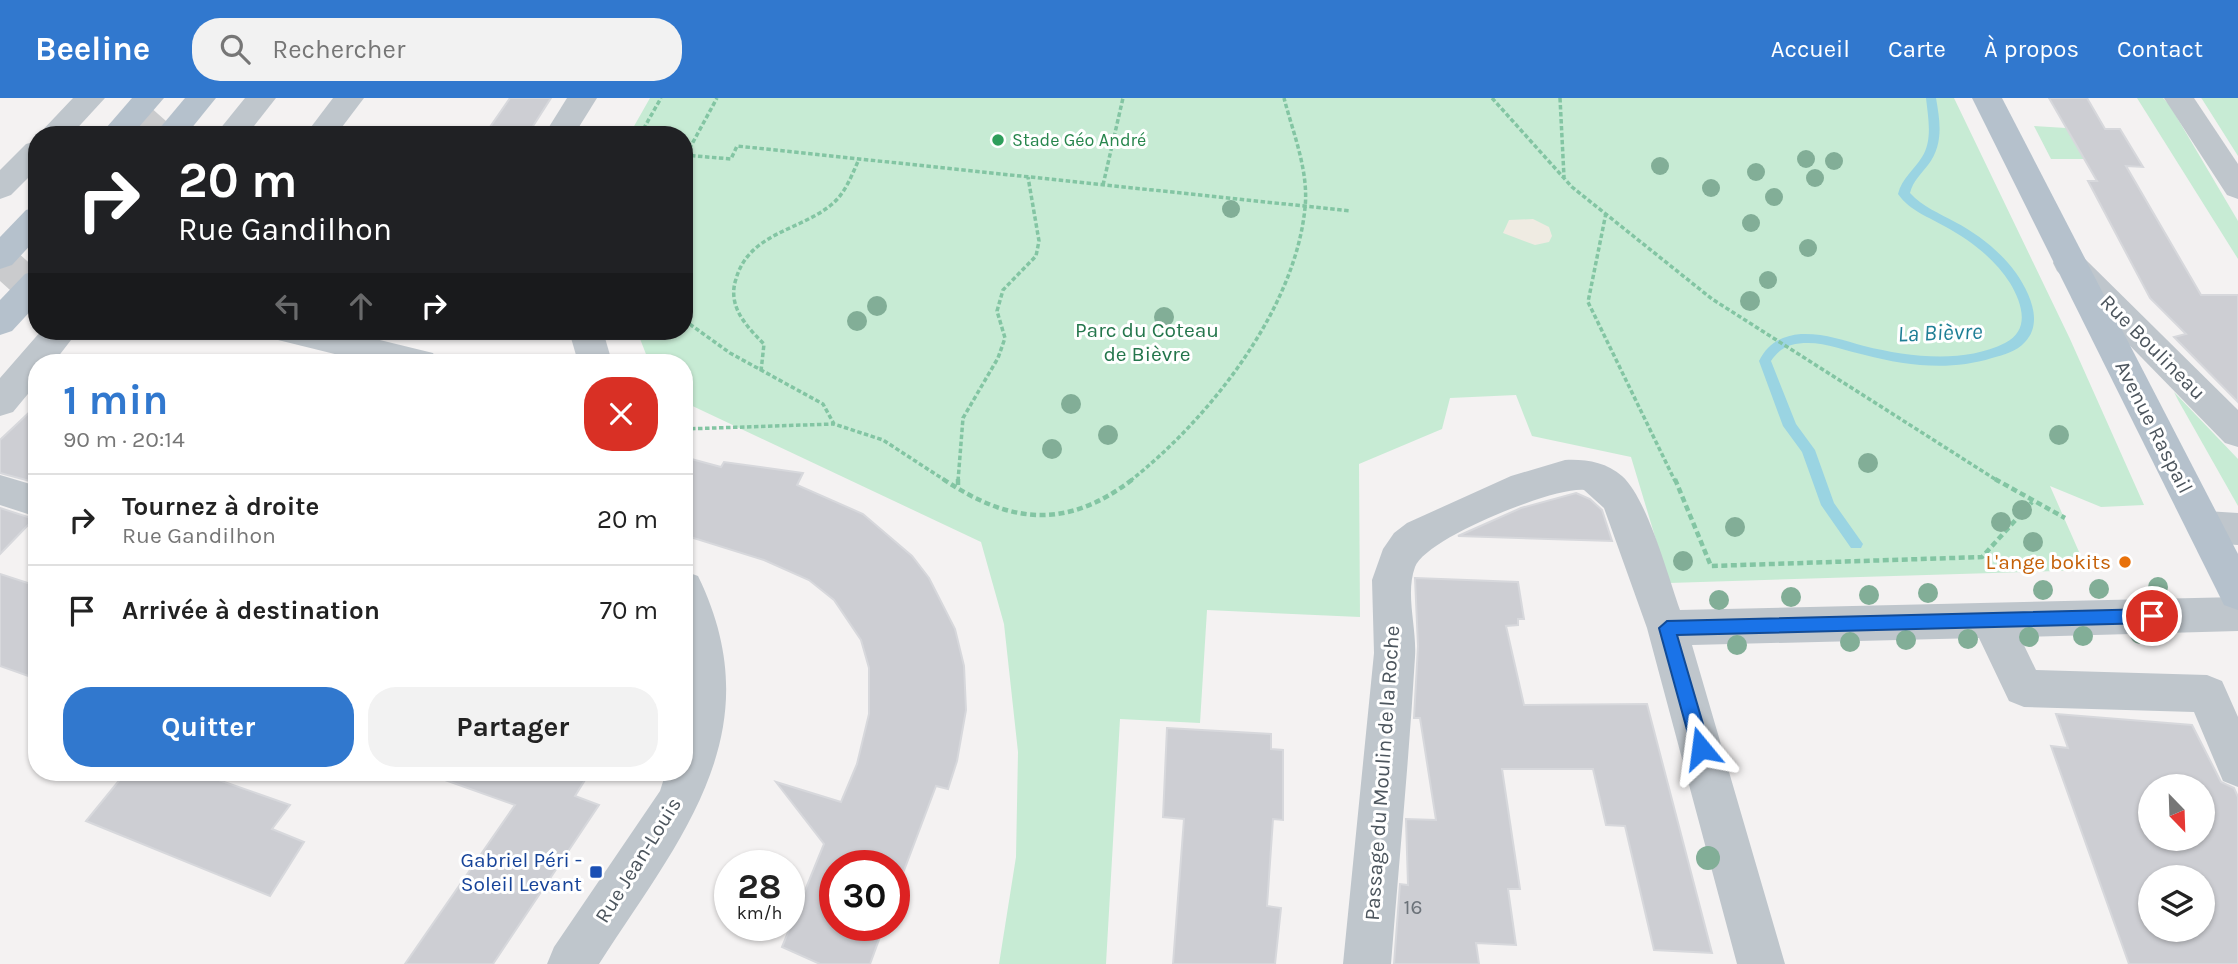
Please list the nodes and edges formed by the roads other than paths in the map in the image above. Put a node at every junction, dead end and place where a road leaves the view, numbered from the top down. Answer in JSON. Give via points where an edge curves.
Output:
{"nodes":[{"id":1,"x":90,"y":98,"type":"edge"},
{"id":2,"x":149,"y":98,"type":"edge"},
{"id":3,"x":201,"y":98,"type":"edge"},
{"id":4,"x":261,"y":98,"type":"edge"},
{"id":5,"x":349,"y":98,"type":"edge"},
{"id":6,"x":582,"y":98,"type":"edge"},
{"id":7,"x":1987,"y":98,"type":"edge"},
{"id":8,"x":2179,"y":98,"type":"edge"},
{"id":9,"x":62,"y":126,"type":"edge"},
{"id":10,"x":123,"y":126,"type":"edge"},
{"id":11,"x":177,"y":126,"type":"edge"},
{"id":12,"x":238,"y":126,"type":"edge"},
{"id":13,"x":327,"y":126,"type":"edge"},
{"id":14,"x":565,"y":126,"type":"edge"},
{"id":15,"x":28,"y":160,"type":"edge"},
{"id":16,"x":0,"y":188,"type":"edge"},
{"id":17,"x":2238,"y":188,"type":"edge"},
{"id":18,"x":28,"y":227,"type":"edge"},
{"id":19,"x":0,"y":257,"type":"edge"},
{"id":20,"x":2068,"y":262,"type":"junction"},
{"id":21,"x":28,"y":292,"type":"edge"},
{"id":22,"x":0,"y":322,"type":"edge"},
{"id":23,"x":53,"y":340,"type":"edge"},
{"id":24,"x":328,"y":340,"type":"edge"},
{"id":25,"x":41,"y":354,"type":"edge"},
{"id":26,"x":387,"y":354,"type":"edge"},
{"id":27,"x":28,"y":369,"type":"edge"},
{"id":28,"x":0,"y":402,"type":"edge"},
{"id":29,"x":2238,"y":433,"type":"edge"},
{"id":30,"x":0,"y":490,"type":"edge"},
{"id":31,"x":28,"y":499,"type":"edge"},
{"id":32,"x":2222,"y":528,"type":"edge"},
{"id":33,"x":2238,"y":593,"type":"edge"},
{"id":34,"x":693,"y":609,"type":"edge"},
{"id":35,"x":2238,"y":614,"type":"edge"},
{"id":36,"x":1992,"y":622,"type":"junction"},
{"id":37,"x":1667,"y":628,"type":"junction"},
{"id":38,"x":694,"y":720,"type":"edge"},
{"id":39,"x":2238,"y":767,"type":"edge"},
{"id":40,"x":682,"y":781,"type":"edge"},
{"id":41,"x":571,"y":964,"type":"edge"},
{"id":42,"x":1367,"y":964,"type":"edge"},
{"id":43,"x":1761,"y":964,"type":"edge"}],
"edges":[{"from":1,"to":9,"type":"street"},
{"from":2,"to":10,"type":"main road"},
{"from":3,"to":11,"type":"main road"},
{"from":4,"to":12,"type":"street"},
{"from":5,"to":13,"type":"street"},
{"from":6,"to":14,"type":"street"},
{"from":7,"to":20,"type":"main road","name":"Avenue Raspail"},
{"from":8,"to":17,"type":"street"},
{"from":15,"to":16,"type":"street"},
{"from":18,"to":19,"type":"main road"},
{"from":20,"to":29,"type":"street","name":"Rue Boulineau"},
{"from":20,"to":32,"type":"main road","name":"Avenue Raspail"},
{"from":21,"to":22,"type":"main road"},
{"from":23,"to":25,"type":"street"},
{"from":24,"to":26,"type":"street"},
{"from":27,"to":28,"type":"street"},
{"from":30,"to":31,"type":"street"},
{"from":32,"to":33,"type":"main road","name":"Avenue Raspail"},
{"from":34,"to":38,"type":"street","name":"Rue Jean-Louis","via":[[706,662]]},
{"from":35,"to":36,"type":"street"},
{"from":36,"to":37,"type":"street"},
{"from":36,"to":39,"type":"street","via":[[2024,688],[2207,694]]},
{"from":37,"to":42,"type":"street","name":"Passage du Moulin de la Roche","via":[[1622,505],[1602,482],[1572,474],[1543,481],[1421,534],[1408,544],[1392,580],[1395,653]]},
{"from":37,"to":43,"type":"street"},
{"from":40,"to":41,"type":"street","name":"Rue Jean-Louis","via":[[678,802]]}]}
